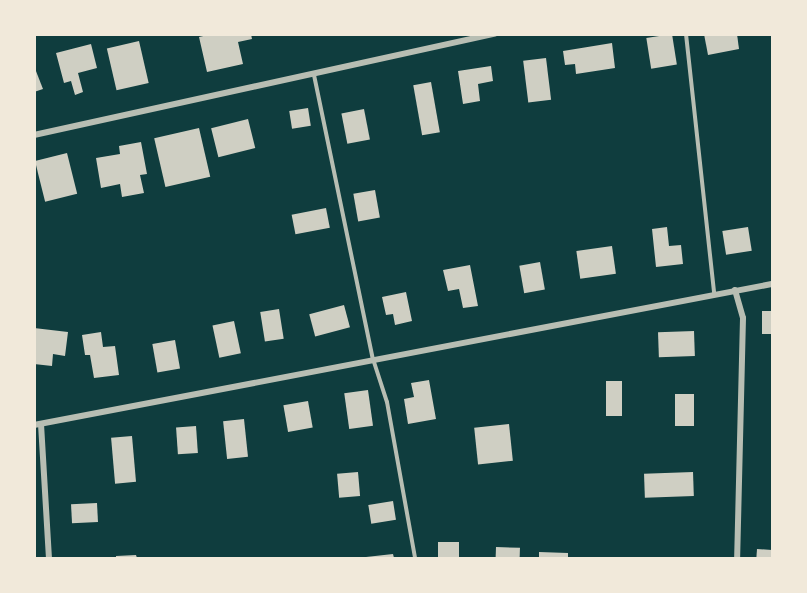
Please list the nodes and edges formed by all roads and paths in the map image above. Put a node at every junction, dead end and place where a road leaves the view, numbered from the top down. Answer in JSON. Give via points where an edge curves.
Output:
{"nodes":[{"id":1,"x":495,"y":34,"type":"edge"},
{"id":2,"x":686,"y":34,"type":"edge"},
{"id":3,"x":314,"y":75,"type":"junction"},
{"id":4,"x":34,"y":135,"type":"edge"},
{"id":5,"x":772,"y":284,"type":"edge"},
{"id":6,"x":735,"y":290,"type":"junction"},
{"id":7,"x":714,"y":293,"type":"junction"},
{"id":8,"x":374,"y":359,"type":"junction"},
{"id":9,"x":38,"y":424,"type":"edge"},
{"id":10,"x":49,"y":558,"type":"edge"},
{"id":11,"x":415,"y":558,"type":"edge"},
{"id":12,"x":737,"y":558,"type":"edge"}],
"edges":[{"from":1,"to":3,"type":"street"},
{"from":2,"to":7,"type":"lane"},
{"from":3,"to":4,"type":"street"},
{"from":3,"to":8,"type":"lane"},
{"from":5,"to":6,"type":"street"},
{"from":6,"to":7,"type":"street"},
{"from":6,"to":12,"type":"street","via":[[742,318]]},
{"from":7,"to":8,"type":"street"},
{"from":8,"to":9,"type":"street"},
{"from":8,"to":11,"type":"lane","via":[[387,402]]},
{"from":9,"to":10,"type":"street"}]}
